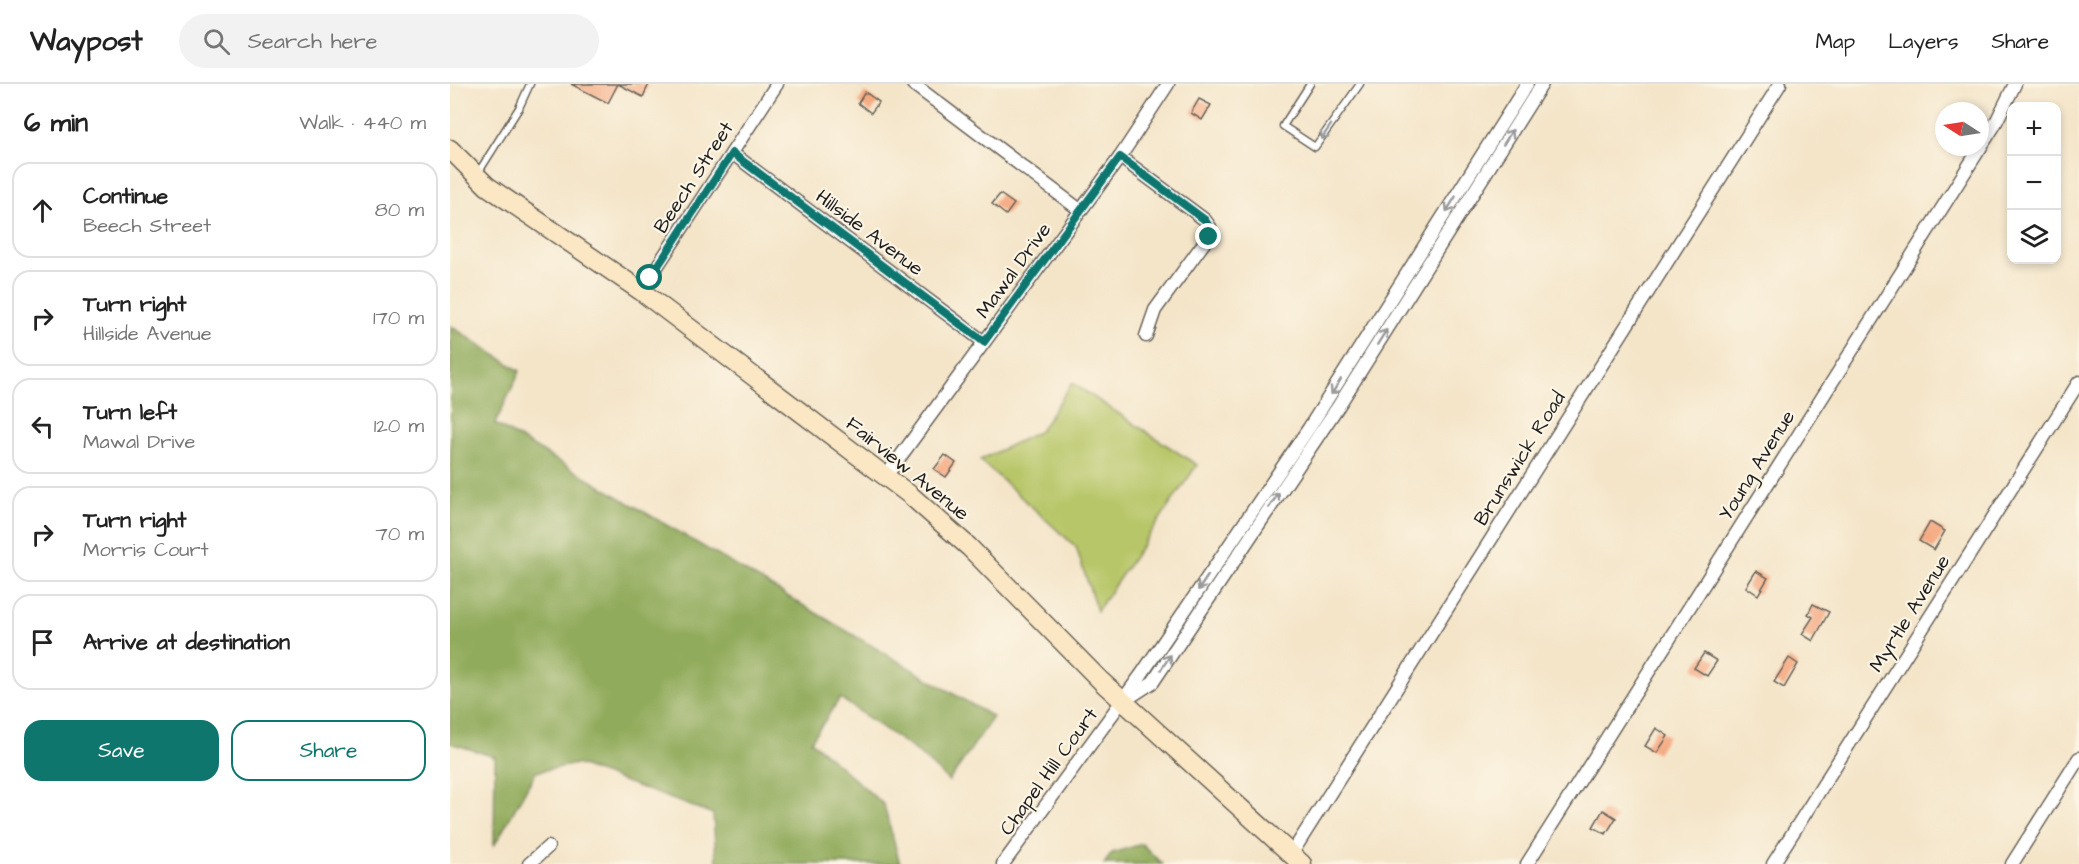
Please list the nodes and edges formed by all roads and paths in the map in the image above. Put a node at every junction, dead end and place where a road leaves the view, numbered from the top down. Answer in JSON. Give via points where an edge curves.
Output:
{"nodes":[{"id":1,"x":530,"y":84,"type":"edge"},
{"id":2,"x":777,"y":84,"type":"edge"},
{"id":3,"x":913,"y":84,"type":"edge"},
{"id":4,"x":1168,"y":84,"type":"edge"},
{"id":5,"x":1310,"y":84,"type":"edge"},
{"id":6,"x":1360,"y":84,"type":"edge"},
{"id":7,"x":1527,"y":84,"type":"edge"},
{"id":8,"x":1542,"y":84,"type":"edge"},
{"id":9,"x":1780,"y":84,"type":"edge"},
{"id":10,"x":2015,"y":84,"type":"edge"},
{"id":11,"x":450,"y":149,"type":"edge"},
{"id":12,"x":732,"y":153,"type":"junction"},
{"id":13,"x":1120,"y":157,"type":"junction"},
{"id":14,"x":1484,"y":164,"type":"junction"},
{"id":15,"x":476,"y":176,"type":"junction"},
{"id":16,"x":1080,"y":210,"type":"junction"},
{"id":17,"x":641,"y":291,"type":"junction"},
{"id":18,"x":1146,"y":336,"type":"dead end"},
{"id":19,"x":984,"y":342,"type":"junction"},
{"id":20,"x":2079,"y":382,"type":"edge"},
{"id":21,"x":886,"y":476,"type":"junction"},
{"id":22,"x":1124,"y":700,"type":"junction"},
{"id":23,"x":2079,"y":758,"type":"edge"},
{"id":24,"x":548,"y":847,"type":"dead end"},
{"id":25,"x":1297,"y":859,"type":"edge"},
{"id":26,"x":529,"y":864,"type":"edge"},
{"id":27,"x":1003,"y":864,"type":"edge"},
{"id":28,"x":1527,"y":864,"type":"edge"},
{"id":29,"x":1773,"y":864,"type":"edge"},
{"id":30,"x":2012,"y":864,"type":"edge"}],
"edges":[{"from":1,"to":15,"type":"lane"},
{"from":2,"to":12,"type":"street","name":"Beech Street"},
{"from":3,"to":16,"type":"street"},
{"from":4,"to":13,"type":"street","name":"Mawal Drive"},
{"from":6,"to":5,"type":"lane","one_way":true,"via":[[1316,147],[1282,126]]},
{"from":7,"to":14,"type":"street"},
{"from":14,"to":8,"type":"street","one_way":true},
{"from":9,"to":25,"type":"street","name":"Brunswick Road"},
{"from":10,"to":28,"type":"street","name":"Young Avenue","via":[[1994,126]]},
{"from":11,"to":15,"type":"main road","name":"Fairview Avenue"},
{"from":12,"to":17,"type":"street","name":"Beech Street"},
{"from":12,"to":19,"type":"street","name":"Hillside Avenue"},
{"from":13,"to":16,"type":"street","name":"Mawal Drive"},
{"from":13,"to":18,"type":"street","via":[[1205,220],[1210,228],[1209,237],[1155,310]]},
{"from":14,"to":22,"type":"street","name":"Chapel Hill Court","via":[[1314,431]]},
{"from":15,"to":17,"type":"main road","name":"Fairview Avenue"},
{"from":16,"to":19,"type":"street","name":"Mawal Drive"},
{"from":17,"to":21,"type":"main road","name":"Fairview Avenue"},
{"from":19,"to":21,"type":"street","name":"Mawal Drive"},
{"from":20,"to":29,"type":"street","name":"Myrtle Avenue"},
{"from":21,"to":22,"type":"main road","name":"Fairview Avenue","via":[[969,547],[1066,647]]},
{"from":22,"to":25,"type":"main road","name":"Fairview Avenue"},
{"from":22,"to":27,"type":"street","name":"Chapel Hill Court"},
{"from":23,"to":30,"type":"street"},
{"from":24,"to":26,"type":"street"}]}
